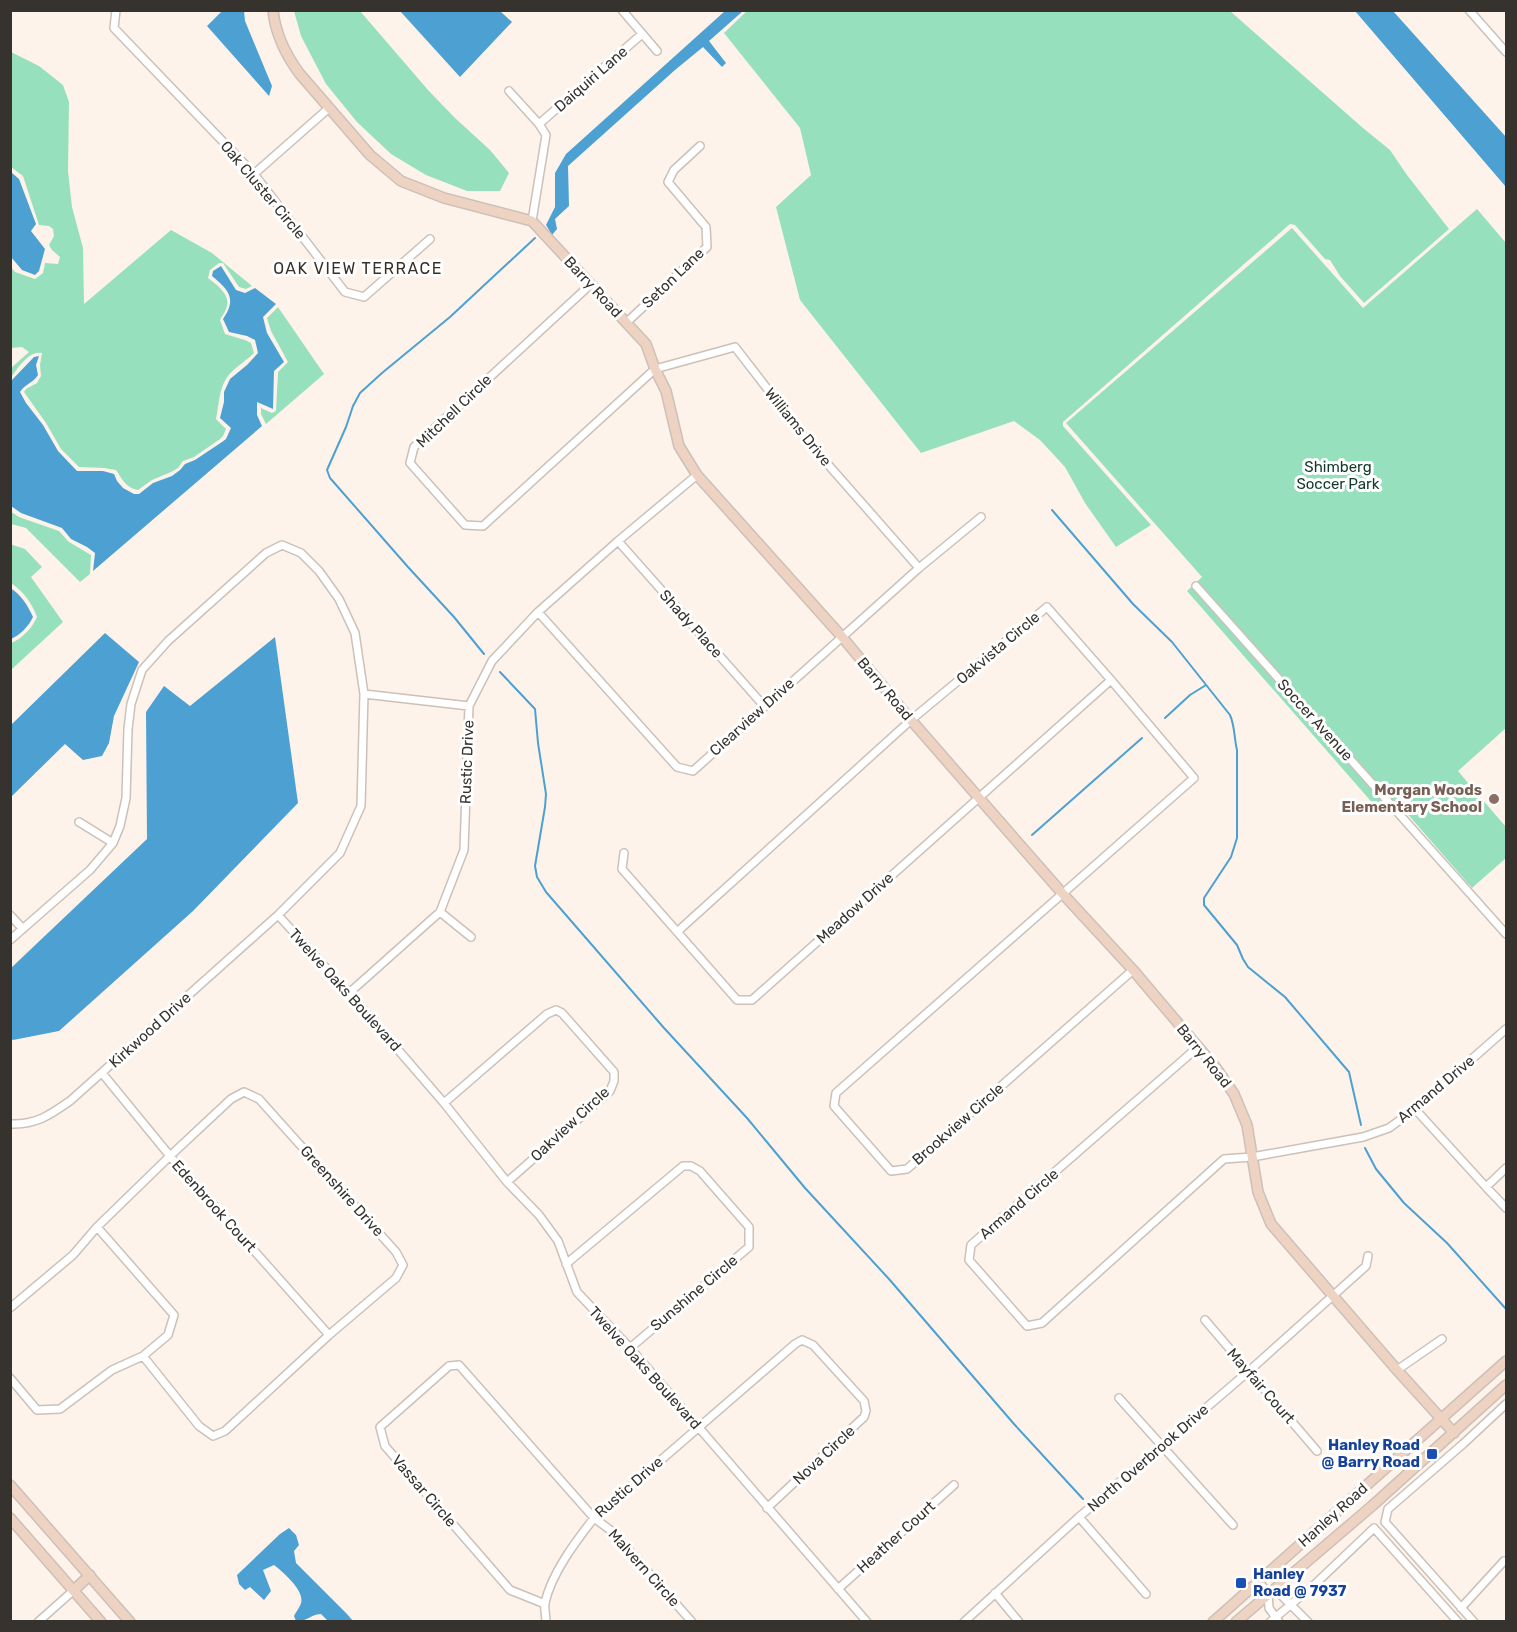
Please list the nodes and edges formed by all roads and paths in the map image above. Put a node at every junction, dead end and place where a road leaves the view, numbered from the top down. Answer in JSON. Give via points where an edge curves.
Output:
{"nodes":[{"id":1,"x":116,"y":10,"type":"edge"},
{"id":2,"x":273,"y":10,"type":"edge"},
{"id":3,"x":622,"y":10,"type":"edge"},
{"id":4,"x":1469,"y":10,"type":"edge"},
{"id":5,"x":642,"y":34,"type":"junction"},
{"id":6,"x":657,"y":51,"type":"dead end"},
{"id":7,"x":1506,"y":52,"type":"edge"},
{"id":8,"x":509,"y":91,"type":"dead end"},
{"id":9,"x":329,"y":108,"type":"junction"},
{"id":10,"x":539,"y":124,"type":"junction"},
{"id":11,"x":700,"y":146,"type":"dead end"},
{"id":12,"x":254,"y":174,"type":"junction"},
{"id":13,"x":532,"y":221,"type":"junction"},
{"id":14,"x":430,"y":239,"type":"dead end"},
{"id":15,"x":591,"y":284,"type":"junction"},
{"id":16,"x":626,"y":323,"type":"junction"},
{"id":17,"x":655,"y":369,"type":"junction"},
{"id":18,"x":697,"y":475,"type":"junction"},
{"id":19,"x":981,"y":517,"type":"dead end"},
{"id":20,"x":618,"y":541,"type":"junction"},
{"id":21,"x":919,"y":568,"type":"junction"},
{"id":22,"x":1196,"y":586,"type":"dead end"},
{"id":23,"x":538,"y":612,"type":"junction"},
{"id":24,"x":843,"y":638,"type":"junction"},
{"id":25,"x":1111,"y":680,"type":"junction"},
{"id":26,"x":364,"y":694,"type":"junction"},
{"id":27,"x":469,"y":706,"type":"junction"},
{"id":28,"x":764,"y":706,"type":"junction"},
{"id":29,"x":911,"y":720,"type":"junction"},
{"id":30,"x":979,"y":798,"type":"junction"},
{"id":31,"x":79,"y":822,"type":"dead end"},
{"id":32,"x":113,"y":843,"type":"junction"},
{"id":33,"x":624,"y":853,"type":"dead end"},
{"id":34,"x":1062,"y":893,"type":"junction"},
{"id":35,"x":440,"y":912,"type":"junction"},
{"id":36,"x":10,"y":915,"type":"edge"},
{"id":37,"x":278,"y":915,"type":"junction"},
{"id":38,"x":23,"y":929,"type":"junction"},
{"id":39,"x":677,"y":932,"type":"junction"},
{"id":40,"x":1506,"y":934,"type":"edge"},
{"id":41,"x":471,"y":937,"type":"dead end"},
{"id":42,"x":10,"y":940,"type":"edge"},
{"id":43,"x":1132,"y":970,"type":"junction"},
{"id":44,"x":349,"y":993,"type":"junction"},
{"id":45,"x":1506,"y":1029,"type":"edge"},
{"id":46,"x":1197,"y":1047,"type":"junction"},
{"id":47,"x":102,"y":1073,"type":"junction"},
{"id":48,"x":444,"y":1103,"type":"junction"},
{"id":49,"x":1415,"y":1109,"type":"junction"},
{"id":50,"x":10,"y":1124,"type":"edge"},
{"id":51,"x":170,"y":1156,"type":"junction"},
{"id":52,"x":1252,"y":1157,"type":"junction"},
{"id":53,"x":1506,"y":1168,"type":"edge"},
{"id":54,"x":507,"y":1182,"type":"junction"},
{"id":55,"x":1486,"y":1187,"type":"junction"},
{"id":56,"x":1506,"y":1208,"type":"edge"},
{"id":57,"x":97,"y":1227,"type":"junction"},
{"id":58,"x":1368,"y":1256,"type":"dead end"},
{"id":59,"x":566,"y":1264,"type":"junction"},
{"id":60,"x":1333,"y":1295,"type":"junction"},
{"id":61,"x":10,"y":1308,"type":"edge"},
{"id":62,"x":1205,"y":1320,"type":"dead end"},
{"id":63,"x":329,"y":1335,"type":"junction"},
{"id":64,"x":1442,"y":1339,"type":"dead end"},
{"id":65,"x":630,"y":1348,"type":"junction"},
{"id":66,"x":143,"y":1356,"type":"junction"},
{"id":67,"x":1506,"y":1361,"type":"edge"},
{"id":68,"x":1397,"y":1370,"type":"junction"},
{"id":69,"x":1249,"y":1371,"type":"junction"},
{"id":70,"x":10,"y":1378,"type":"edge"},
{"id":71,"x":1506,"y":1385,"type":"edge"},
{"id":72,"x":1119,"y":1398,"type":"dead end"},
{"id":73,"x":1506,"y":1404,"type":"edge"},
{"id":74,"x":1441,"y":1419,"type":"junction"},
{"id":75,"x":699,"y":1427,"type":"junction"},
{"id":76,"x":1454,"y":1433,"type":"junction"},
{"id":77,"x":1463,"y":1444,"type":"junction"},
{"id":78,"x":1161,"y":1445,"type":"junction"},
{"id":79,"x":1317,"y":1451,"type":"dead end"},
{"id":80,"x":10,"y":1485,"type":"edge"},
{"id":81,"x":954,"y":1485,"type":"dead end"},
{"id":82,"x":767,"y":1508,"type":"junction"},
{"id":83,"x":1079,"y":1516,"type":"junction"},
{"id":84,"x":10,"y":1518,"type":"edge"},
{"id":85,"x":594,"y":1518,"type":"junction"},
{"id":86,"x":1233,"y":1525,"type":"dead end"},
{"id":87,"x":1504,"y":1561,"type":"dead end"},
{"id":88,"x":90,"y":1575,"type":"junction"},
{"id":89,"x":1258,"y":1581,"type":"junction"},
{"id":90,"x":838,"y":1589,"type":"junction"},
{"id":91,"x":74,"y":1590,"type":"junction"},
{"id":92,"x":995,"y":1593,"type":"junction"},
{"id":93,"x":1268,"y":1593,"type":"junction"},
{"id":94,"x":1146,"y":1594,"type":"dead end"},
{"id":95,"x":545,"y":1604,"type":"junction"},
{"id":96,"x":1291,"y":1604,"type":"junction"},
{"id":97,"x":1461,"y":1608,"type":"junction"},
{"id":98,"x":1275,"y":1620,"type":"edge"},
{"id":99,"x":38,"y":1622,"type":"edge"},
{"id":100,"x":101,"y":1622,"type":"edge"},
{"id":101,"x":130,"y":1622,"type":"edge"},
{"id":102,"x":546,"y":1622,"type":"edge"},
{"id":103,"x":692,"y":1622,"type":"edge"},
{"id":104,"x":867,"y":1622,"type":"edge"},
{"id":105,"x":964,"y":1622,"type":"edge"},
{"id":106,"x":1019,"y":1622,"type":"edge"},
{"id":107,"x":1213,"y":1622,"type":"edge"},
{"id":108,"x":1236,"y":1622,"type":"edge"},
{"id":109,"x":1308,"y":1622,"type":"edge"},
{"id":110,"x":1458,"y":1622,"type":"edge"},
{"id":111,"x":1474,"y":1622,"type":"edge"}],
"edges":[{"from":1,"to":12,"type":"street","name":"Oak Cluster Circle","via":[[114,28]]},
{"from":2,"to":9,"type":"street","via":[[290,60]]},
{"from":3,"to":5,"type":"street"},
{"from":4,"to":7,"type":"street"},
{"from":5,"to":6,"type":"street"},
{"from":5,"to":10,"type":"street","name":"Daiquiri Lane"},
{"from":8,"to":10,"type":"street"},
{"from":9,"to":12,"type":"street"},
{"from":9,"to":13,"type":"street","via":[[370,155],[401,182],[444,198]]},
{"from":10,"to":13,"type":"street","via":[[546,135]]},
{"from":11,"to":16,"type":"street","name":"Seton Lane","via":[[674,170],[668,182],[706,227],[707,247]]},
{"from":12,"to":14,"type":"street","name":"Oak Cluster Circle","via":[[345,292],[364,297]]},
{"from":13,"to":15,"type":"street","name":"Barry Road"},
{"from":15,"to":16,"type":"street","name":"Barry Road"},
{"from":15,"to":17,"type":"street","name":"Mitchell Circle","via":[[414,447],[410,463],[465,525],[483,526]]},
{"from":16,"to":17,"type":"street","name":"Barry Road","via":[[646,344]]},
{"from":17,"to":18,"type":"street","name":"Barry Road","via":[[666,391],[679,446]]},
{"from":17,"to":21,"type":"street","name":"Williams Drive","via":[[735,347],[810,444]]},
{"from":18,"to":20,"type":"street","name":"Rustic Drive"},
{"from":18,"to":24,"type":"street","name":"Barry Road"},
{"from":19,"to":21,"type":"street","name":"Clearview Drive"},
{"from":20,"to":23,"type":"street","name":"Rustic Drive"},
{"from":20,"to":28,"type":"street","name":"Shady Place"},
{"from":21,"to":24,"type":"street","name":"Clearview Drive"},
{"from":22,"to":40,"type":"street","name":"Soccer Avenue"},
{"from":23,"to":27,"type":"street","name":"Rustic Drive","via":[[492,661]]},
{"from":23,"to":28,"type":"street","name":"Clearview Drive","via":[[677,767],[693,771]]},
{"from":24,"to":28,"type":"street","name":"Clearview Drive"},
{"from":24,"to":29,"type":"street","name":"Barry Road"},
{"from":25,"to":29,"type":"street","name":"Oakvista Circle","via":[[1047,607]]},
{"from":25,"to":30,"type":"street","name":"Meadow Drive"},
{"from":25,"to":34,"type":"street","name":"Oakvista Circle","via":[[1194,778]]},
{"from":26,"to":27,"type":"street"},
{"from":26,"to":32,"type":"street","name":"Twelve Oaks Boulevard","via":[[355,633],[339,598],[301,553],[282,545],[266,553],[168,641],[142,670],[131,704],[126,798]]},
{"from":26,"to":37,"type":"street","name":"Twelve Oaks Boulevard","via":[[361,806],[340,853]]},
{"from":27,"to":35,"type":"street","name":"Rustic Drive","via":[[464,850]]},
{"from":29,"to":30,"type":"street","name":"Barry Road"},
{"from":29,"to":39,"type":"street","name":"Oakvista Circle"},
{"from":30,"to":34,"type":"street","name":"Barry Road"},
{"from":30,"to":39,"type":"street","name":"Meadow Drive","via":[[752,1000],[738,1000]]},
{"from":31,"to":32,"type":"street"},
{"from":32,"to":38,"type":"street","name":"Twelve Oaks Boulevard","via":[[90,870]]},
{"from":33,"to":39,"type":"street","name":"Meadow Drive","via":[[622,869]]},
{"from":34,"to":43,"type":"street","name":"Barry Road"},
{"from":34,"to":43,"type":"street","name":"Brookview Circle","via":[[837,1093],[834,1106],[891,1171],[907,1169]]},
{"from":35,"to":41,"type":"street"},
{"from":35,"to":44,"type":"street","name":"Rustic Drive"},
{"from":36,"to":38,"type":"street"},
{"from":37,"to":44,"type":"street","name":"Twelve Oaks Boulevard"},
{"from":37,"to":47,"type":"street","name":"Kirkwood Drive"},
{"from":38,"to":42,"type":"street","name":"Twelve Oaks Boulevard"},
{"from":43,"to":46,"type":"street","name":"Barry Road"},
{"from":44,"to":48,"type":"street","name":"Twelve Oaks Boulevard"},
{"from":45,"to":49,"type":"street","name":"Armand Drive"},
{"from":46,"to":52,"type":"street","name":"Barry Road","via":[[1234,1094],[1247,1125]]},
{"from":46,"to":52,"type":"street","name":"Armand Circle","via":[[971,1245],[969,1260],[1027,1326],[1042,1323],[1224,1159]]},
{"from":47,"to":50,"type":"street","name":"Kirkwood Drive","via":[[45,1118]]},
{"from":47,"to":51,"type":"street","name":"Edenbrook Court"},
{"from":48,"to":54,"type":"street","name":"Twelve Oaks Boulevard"},
{"from":48,"to":54,"type":"street","name":"Oakview Circle","via":[[556,1010],[614,1072],[610,1090]]},
{"from":49,"to":52,"type":"street","name":"Armand Drive","via":[[1389,1128],[1363,1137]]},
{"from":49,"to":55,"type":"street"},
{"from":51,"to":57,"type":"street","name":"Greenshire Drive"},
{"from":51,"to":63,"type":"street","name":"Edenbrook Court"},
{"from":51,"to":63,"type":"street","name":"Greenshire Drive","via":[[231,1099],[244,1092],[259,1099],[389,1244],[403,1265],[396,1278]]},
{"from":52,"to":60,"type":"street","name":"Barry Road","via":[[1258,1192],[1271,1224]]},
{"from":53,"to":55,"type":"street"},
{"from":54,"to":59,"type":"street","name":"Twelve Oaks Boulevard","via":[[558,1241]]},
{"from":55,"to":56,"type":"street"},
{"from":57,"to":61,"type":"street","name":"Greenshire Drive","via":[[73,1255]]},
{"from":57,"to":66,"type":"street","via":[[174,1315],[168,1335]]},
{"from":58,"to":60,"type":"street","name":"North Overbrook Drive","via":[[1366,1266]]},
{"from":59,"to":65,"type":"street","name":"Twelve Oaks Boulevard","via":[[577,1292]]},
{"from":59,"to":65,"type":"street","name":"Sunshine Circle","via":[[683,1166],[700,1171],[749,1227],[749,1247]]},
{"from":60,"to":68,"type":"street","name":"Barry Road"},
{"from":60,"to":69,"type":"street","name":"North Overbrook Drive"},
{"from":62,"to":69,"type":"street","name":"Mayfair Court"},
{"from":63,"to":66,"type":"street","name":"Greenshire Drive","via":[[225,1431],[213,1436],[199,1426]]},
{"from":64,"to":68,"type":"street"},
{"from":65,"to":75,"type":"street","name":"Twelve Oaks Boulevard"},
{"from":66,"to":70,"type":"street","via":[[112,1370],[60,1409],[37,1410]]},
{"from":67,"to":74,"type":"street","name":"Hanley Road"},
{"from":68,"to":74,"type":"street","name":"Barry Road"},
{"from":69,"to":78,"type":"street","name":"North Overbrook Drive"},
{"from":69,"to":79,"type":"street","name":"Mayfair Court"},
{"from":71,"to":76,"type":"street","name":"Hanley Road"},
{"from":72,"to":78,"type":"street"},
{"from":73,"to":77,"type":"street"},
{"from":74,"to":76,"type":"street","name":"Barry Road"},
{"from":74,"to":89,"type":"street","name":"Hanley Road"},
{"from":75,"to":82,"type":"street","name":"Twelve Oaks Boulevard"},
{"from":75,"to":82,"type":"street","name":"Nova Circle","via":[[802,1340],[813,1345],[864,1401],[864,1417]]},
{"from":75,"to":85,"type":"street","name":"Rustic Drive"},
{"from":76,"to":77,"type":"street"},
{"from":76,"to":93,"type":"street","name":"Hanley Road"},
{"from":77,"to":97,"type":"street","via":[[1388,1509],[1385,1522]]},
{"from":78,"to":83,"type":"street","name":"North Overbrook Drive"},
{"from":78,"to":86,"type":"street"},
{"from":80,"to":88,"type":"street"},
{"from":81,"to":90,"type":"street","name":"Heather Court"},
{"from":82,"to":90,"type":"street","name":"Twelve Oaks Boulevard"},
{"from":83,"to":92,"type":"street","name":"North Overbrook Drive"},
{"from":83,"to":94,"type":"street"},
{"from":84,"to":91,"type":"street"},
{"from":85,"to":95,"type":"street","name":"Rustic Drive","via":[[556,1574]]},
{"from":85,"to":95,"type":"street","name":"Vassar Circle","via":[[459,1365],[449,1366],[380,1427],[385,1446],[510,1590]]},
{"from":85,"to":103,"type":"street","name":"Malvern Circle","via":[[613,1532]]},
{"from":87,"to":97,"type":"street"},
{"from":88,"to":91,"type":"street"},
{"from":88,"to":101,"type":"street"},
{"from":89,"to":93,"type":"street"},
{"from":89,"to":107,"type":"street","name":"Hanley Road"},
{"from":90,"to":104,"type":"street","name":"Twelve Oaks Boulevard"},
{"from":91,"to":99,"type":"street"},
{"from":91,"to":100,"type":"street"},
{"from":92,"to":105,"type":"street","name":"North Overbrook Drive"},
{"from":92,"to":106,"type":"street"},
{"from":93,"to":96,"type":"street","via":[[1280,1594]]},
{"from":93,"to":98,"type":"street"},
{"from":93,"to":108,"type":"street","name":"Hanley Road"},
{"from":95,"to":102,"type":"street","name":"Rustic Drive"},
{"from":96,"to":98,"type":"street"},
{"from":96,"to":109,"type":"street"},
{"from":96,"to":110,"type":"street","via":[[1374,1528]]},
{"from":97,"to":111,"type":"street"}]}
